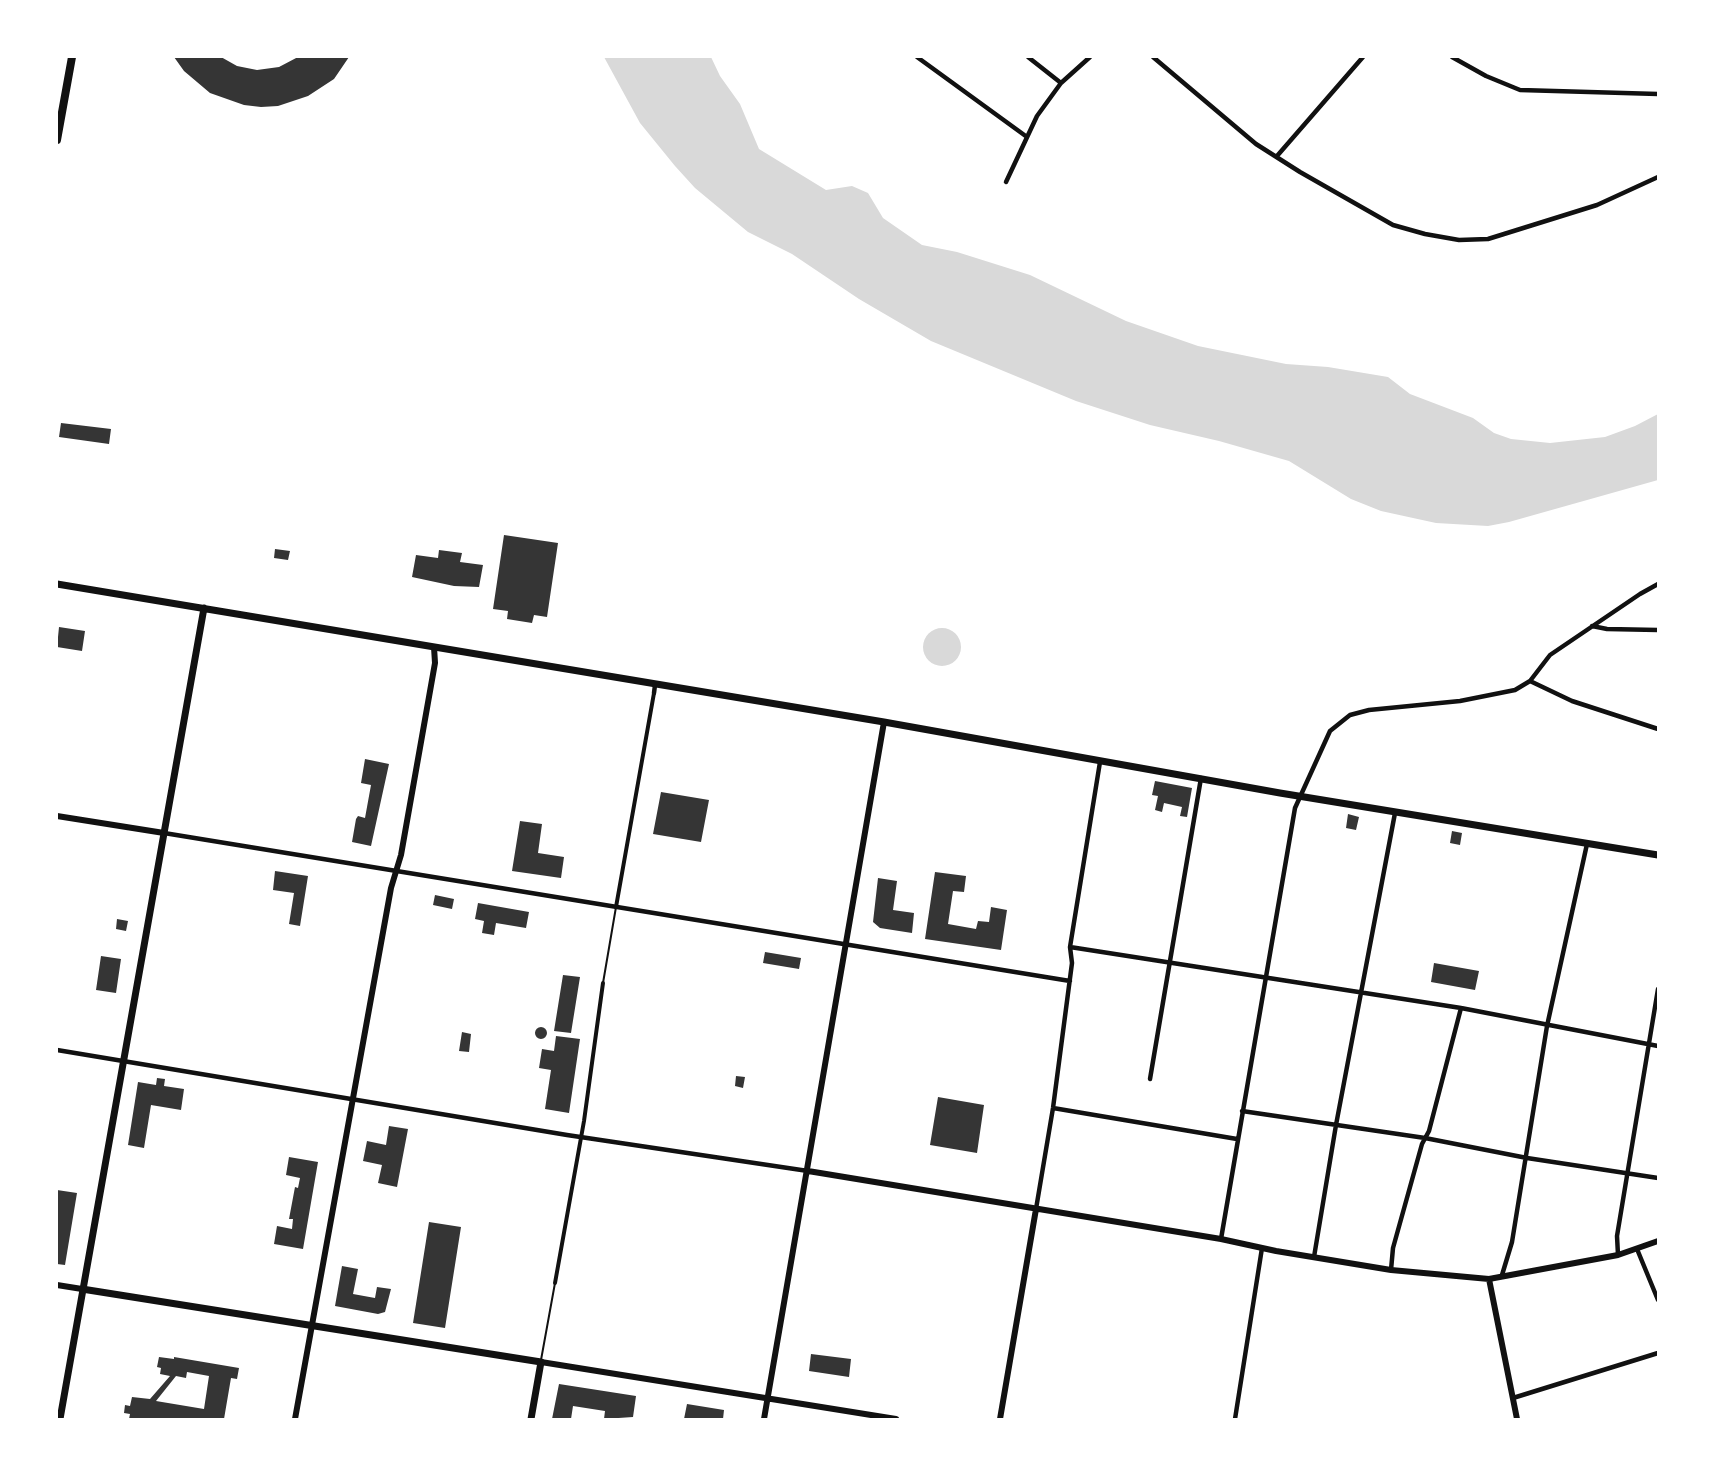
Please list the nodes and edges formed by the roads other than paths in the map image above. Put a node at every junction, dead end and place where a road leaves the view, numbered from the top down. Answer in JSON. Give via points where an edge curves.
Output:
{"nodes":[{"id":1,"x":72,"y":57,"type":"edge"},
{"id":2,"x":917,"y":57,"type":"edge"},
{"id":3,"x":1028,"y":57,"type":"edge"},
{"id":4,"x":1090,"y":57,"type":"edge"},
{"id":5,"x":1152,"y":57,"type":"edge"},
{"id":6,"x":1363,"y":57,"type":"edge"},
{"id":7,"x":1452,"y":57,"type":"edge"},
{"id":8,"x":1061,"y":83,"type":"junction"},
{"id":9,"x":1658,"y":94,"type":"edge"},
{"id":10,"x":1027,"y":137,"type":"junction"},
{"id":11,"x":57,"y":140,"type":"edge"},
{"id":12,"x":1277,"y":156,"type":"junction"},
{"id":13,"x":1658,"y":177,"type":"edge"},
{"id":14,"x":1006,"y":182,"type":"dead end"},
{"id":15,"x":57,"y":584,"type":"edge"},
{"id":16,"x":1658,"y":584,"type":"edge"},
{"id":17,"x":204,"y":608,"type":"junction"},
{"id":18,"x":1592,"y":626,"type":"junction"},
{"id":19,"x":1658,"y":630,"type":"edge"},
{"id":20,"x":434,"y":647,"type":"junction"},
{"id":21,"x":1530,"y":681,"type":"junction"},
{"id":22,"x":655,"y":689,"type":"junction"},
{"id":23,"x":884,"y":722,"type":"junction"},
{"id":24,"x":1658,"y":729,"type":"edge"},
{"id":25,"x":1100,"y":762,"type":"junction"},
{"id":26,"x":1201,"y":778,"type":"junction"},
{"id":27,"x":1299,"y":796,"type":"junction"},
{"id":28,"x":1395,"y":813,"type":"junction"},
{"id":29,"x":57,"y":816,"type":"edge"},
{"id":30,"x":164,"y":833,"type":"junction"},
{"id":31,"x":1587,"y":844,"type":"junction"},
{"id":32,"x":1658,"y":855,"type":"edge"},
{"id":33,"x":394,"y":871,"type":"junction"},
{"id":34,"x":616,"y":907,"type":"junction"},
{"id":35,"x":846,"y":944,"type":"junction"},
{"id":36,"x":1070,"y":947,"type":"junction"},
{"id":37,"x":1172,"y":963,"type":"junction"},
{"id":38,"x":1266,"y":978,"type":"junction"},
{"id":39,"x":1070,"y":981,"type":"junction"},
{"id":40,"x":603,"y":983,"type":"joint"},
{"id":41,"x":1658,"y":989,"type":"edge"},
{"id":42,"x":1362,"y":992,"type":"junction"},
{"id":43,"x":1461,"y":1008,"type":"junction"},
{"id":44,"x":1547,"y":1026,"type":"junction"},
{"id":45,"x":1648,"y":1044,"type":"junction"},
{"id":46,"x":1658,"y":1046,"type":"edge"},
{"id":47,"x":57,"y":1050,"type":"edge"},
{"id":48,"x":124,"y":1061,"type":"junction"},
{"id":49,"x":1150,"y":1079,"type":"dead end"},
{"id":50,"x":354,"y":1099,"type":"junction"},
{"id":51,"x":1053,"y":1108,"type":"junction"},
{"id":52,"x":1242,"y":1111,"type":"junction"},
{"id":53,"x":1336,"y":1125,"type":"junction"},
{"id":54,"x":581,"y":1137,"type":"junction"},
{"id":55,"x":1425,"y":1138,"type":"junction"},
{"id":56,"x":1237,"y":1139,"type":"junction"},
{"id":57,"x":1527,"y":1158,"type":"junction"},
{"id":58,"x":808,"y":1171,"type":"junction"},
{"id":59,"x":1627,"y":1174,"type":"junction"},
{"id":60,"x":1658,"y":1178,"type":"edge"},
{"id":61,"x":1036,"y":1209,"type":"junction"},
{"id":62,"x":1221,"y":1239,"type":"junction"},
{"id":63,"x":1658,"y":1241,"type":"edge"},
{"id":64,"x":1262,"y":1248,"type":"junction"},
{"id":65,"x":1637,"y":1249,"type":"junction"},
{"id":66,"x":1618,"y":1255,"type":"junction"},
{"id":67,"x":1314,"y":1257,"type":"junction"},
{"id":68,"x":1391,"y":1270,"type":"junction"},
{"id":69,"x":1502,"y":1275,"type":"junction"},
{"id":70,"x":1489,"y":1279,"type":"junction"},
{"id":71,"x":555,"y":1283,"type":"joint"},
{"id":72,"x":57,"y":1285,"type":"edge"},
{"id":73,"x":82,"y":1289,"type":"junction"},
{"id":74,"x":1658,"y":1300,"type":"edge"},
{"id":75,"x":311,"y":1327,"type":"junction"},
{"id":76,"x":1658,"y":1353,"type":"edge"},
{"id":77,"x":541,"y":1362,"type":"junction"},
{"id":78,"x":768,"y":1398,"type":"junction"},
{"id":79,"x":1513,"y":1398,"type":"junction"},
{"id":80,"x":60,"y":1419,"type":"edge"},
{"id":81,"x":295,"y":1419,"type":"edge"},
{"id":82,"x":531,"y":1419,"type":"edge"},
{"id":83,"x":764,"y":1419,"type":"edge"},
{"id":84,"x":896,"y":1419,"type":"edge"},
{"id":85,"x":1000,"y":1419,"type":"edge"},
{"id":86,"x":1235,"y":1419,"type":"edge"},
{"id":87,"x":1517,"y":1419,"type":"edge"}],
"edges":[{"from":1,"to":11,"type":"main road"},
{"from":2,"to":10,"type":"street"},
{"from":3,"to":8,"type":"street"},
{"from":4,"to":8,"type":"street"},
{"from":5,"to":12,"type":"street","via":[[1227,122]]},
{"from":6,"to":12,"type":"street"},
{"from":7,"to":9,"type":"street","via":[[1520,90]]},
{"from":8,"to":10,"type":"street"},
{"from":10,"to":14,"type":"street"},
{"from":12,"to":13,"type":"street","via":[[1393,225],[1459,240],[1488,240],[1597,205]]},
{"from":15,"to":17,"type":"main road"},
{"from":16,"to":18,"type":"street"},
{"from":17,"to":20,"type":"main road"},
{"from":17,"to":30,"type":"main road"},
{"from":18,"to":19,"type":"street"},
{"from":18,"to":21,"type":"street","via":[[1550,655]]},
{"from":20,"to":22,"type":"main road"},
{"from":20,"to":33,"type":"street","via":[[435,663],[403,843]]},
{"from":21,"to":24,"type":"street","via":[[1572,701]]},
{"from":21,"to":27,"type":"street","via":[[1515,690],[1350,715],[1330,731]]},
{"from":22,"to":23,"type":"main road"},
{"from":22,"to":34,"type":"street"},
{"from":23,"to":25,"type":"main road"},
{"from":23,"to":35,"type":"street"},
{"from":25,"to":26,"type":"main road"},
{"from":25,"to":36,"type":"street"},
{"from":26,"to":27,"type":"main road"},
{"from":26,"to":37,"type":"street"},
{"from":27,"to":28,"type":"main road"},
{"from":27,"to":38,"type":"street"},
{"from":28,"to":31,"type":"main road"},
{"from":28,"to":42,"type":"street"},
{"from":29,"to":30,"type":"street"},
{"from":30,"to":33,"type":"street"},
{"from":30,"to":48,"type":"main road"},
{"from":31,"to":32,"type":"main road"},
{"from":31,"to":44,"type":"street"},
{"from":33,"to":34,"type":"street"},
{"from":33,"to":50,"type":"street"},
{"from":34,"to":35,"type":"street"},
{"from":34,"to":40,"type":"lane"},
{"from":35,"to":39,"type":"street"},
{"from":35,"to":58,"type":"street"},
{"from":36,"to":37,"type":"street"},
{"from":36,"to":39,"type":"street"},
{"from":37,"to":38,"type":"street"},
{"from":37,"to":49,"type":"street"},
{"from":38,"to":42,"type":"street"},
{"from":38,"to":52,"type":"street"},
{"from":39,"to":51,"type":"street"},
{"from":40,"to":54,"type":"street"},
{"from":41,"to":45,"type":"street"},
{"from":42,"to":43,"type":"street"},
{"from":42,"to":53,"type":"street"},
{"from":43,"to":44,"type":"street"},
{"from":43,"to":55,"type":"street"},
{"from":44,"to":45,"type":"street"},
{"from":44,"to":57,"type":"street"},
{"from":45,"to":46,"type":"street"},
{"from":45,"to":59,"type":"street"},
{"from":47,"to":48,"type":"street"},
{"from":48,"to":50,"type":"street"},
{"from":48,"to":73,"type":"main road"},
{"from":50,"to":54,"type":"street"},
{"from":50,"to":75,"type":"street"},
{"from":51,"to":56,"type":"street"},
{"from":51,"to":61,"type":"street"},
{"from":52,"to":53,"type":"street"},
{"from":52,"to":56,"type":"street"},
{"from":53,"to":55,"type":"street"},
{"from":53,"to":67,"type":"street"},
{"from":54,"to":58,"type":"street"},
{"from":54,"to":71,"type":"street"},
{"from":55,"to":57,"type":"street"},
{"from":55,"to":68,"type":"street","via":[[1393,1248]]},
{"from":56,"to":62,"type":"street"},
{"from":57,"to":59,"type":"street"},
{"from":57,"to":69,"type":"street"},
{"from":58,"to":61,"type":"street"},
{"from":58,"to":78,"type":"street"},
{"from":59,"to":60,"type":"street"},
{"from":59,"to":66,"type":"street","via":[[1617,1236]]},
{"from":61,"to":62,"type":"street"},
{"from":61,"to":85,"type":"street"},
{"from":62,"to":64,"type":"street"},
{"from":63,"to":65,"type":"street"},
{"from":64,"to":67,"type":"street"},
{"from":64,"to":86,"type":"street"},
{"from":65,"to":66,"type":"street"},
{"from":65,"to":74,"type":"street"},
{"from":66,"to":69,"type":"street"},
{"from":67,"to":68,"type":"street"},
{"from":68,"to":70,"type":"street"},
{"from":69,"to":70,"type":"street"},
{"from":70,"to":79,"type":"street"},
{"from":71,"to":77,"type":"lane"},
{"from":72,"to":73,"type":"street"},
{"from":73,"to":75,"type":"main road"},
{"from":73,"to":80,"type":"main road"},
{"from":75,"to":77,"type":"main road"},
{"from":75,"to":81,"type":"street"},
{"from":76,"to":79,"type":"street"},
{"from":77,"to":78,"type":"street"},
{"from":77,"to":82,"type":"main road"},
{"from":78,"to":83,"type":"street"},
{"from":78,"to":84,"type":"street"},
{"from":79,"to":87,"type":"street"}]}
